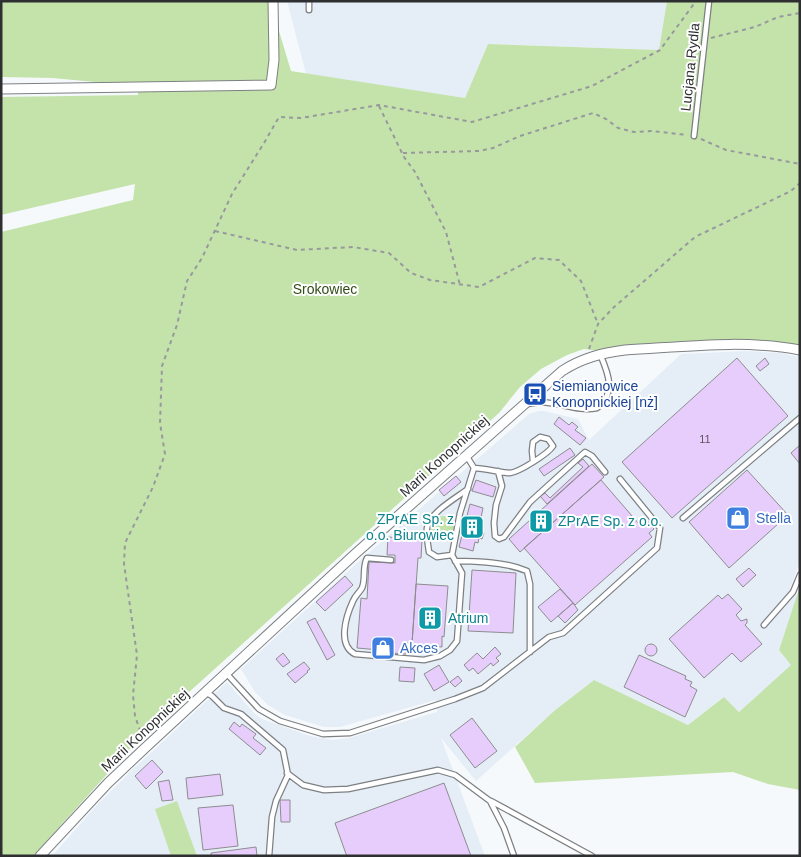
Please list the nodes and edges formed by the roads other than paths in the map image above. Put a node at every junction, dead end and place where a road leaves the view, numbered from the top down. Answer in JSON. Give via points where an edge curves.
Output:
{"nodes":[{"id":1,"x":273,"y":1,"type":"edge"},
{"id":2,"x":309,"y":1,"type":"edge"},
{"id":3,"x":709,"y":1,"type":"edge"},
{"id":4,"x":309,"y":10,"type":"dead end"},
{"id":5,"x":1,"y":89,"type":"edge"},
{"id":6,"x":694,"y":136,"type":"road end"},
{"id":7,"x":800,"y":350,"type":"edge"},
{"id":8,"x":600,"y":354,"type":"junction"},
{"id":9,"x":522,"y":406,"type":"junction"},
{"id":10,"x":800,"y":418,"type":"edge"},
{"id":11,"x":466,"y":455,"type":"junction"},
{"id":12,"x":533,"y":461,"type":"junction"},
{"id":13,"x":474,"y":468,"type":"junction"},
{"id":14,"x":498,"y":470,"type":"junction"},
{"id":15,"x":605,"y":472,"type":"dead end"},
{"id":16,"x":620,"y":479,"type":"dead end"},
{"id":17,"x":468,"y":489,"type":"junction"},
{"id":18,"x":683,"y":518,"type":"dead end"},
{"id":19,"x":452,"y":555,"type":"junction"},
{"id":20,"x":391,"y":560,"type":"dead end"},
{"id":21,"x":455,"y":561,"type":"junction"},
{"id":22,"x":800,"y":575,"type":"edge"},
{"id":23,"x":764,"y":625,"type":"dead end"},
{"id":24,"x":530,"y":652,"type":"junction"},
{"id":25,"x":226,"y":673,"type":"junction"},
{"id":26,"x":205,"y":692,"type":"junction"},
{"id":27,"x":287,"y":773,"type":"junction"},
{"id":28,"x":490,"y":800,"type":"junction"},
{"id":29,"x":40,"y":856,"type":"edge"},
{"id":30,"x":268,"y":856,"type":"edge"},
{"id":31,"x":514,"y":856,"type":"edge"},
{"id":32,"x":592,"y":856,"type":"edge"}],
"edges":[{"from":1,"to":5,"type":"street","via":[[271,85]]},
{"from":2,"to":4,"type":"lane"},
{"from":3,"to":6,"type":"lane","name":"Lucjana Rydla"},
{"from":7,"to":8,"type":"street","name":"Marii Konopnickiej","via":[[749,344]]},
{"from":8,"to":9,"type":"street","name":"Marii Konopnickiej","via":[[562,371]]},
{"from":8,"to":9,"type":"lane","via":[[608,373],[609,390],[597,408],[582,409],[544,402]]},
{"from":9,"to":11,"type":"street","name":"Marii Konopnickiej"},
{"from":10,"to":18,"type":"lane"},
{"from":11,"to":13,"type":"lane"},
{"from":11,"to":25,"type":"street","name":"Marii Konopnickiej"},
{"from":12,"to":12,"type":"lane","via":[[554,446],[548,439],[540,436],[533,442]]},
{"from":12,"to":14,"type":"lane","via":[[509,473]]},
{"from":13,"to":14,"type":"lane"},
{"from":13,"to":17,"type":"lane"},
{"from":14,"to":15,"type":"lane","via":[[502,486],[496,505],[494,536],[499,539],[504,537],[530,502],[585,452]]},
{"from":16,"to":24,"type":"lane","via":[[660,528],[657,548],[563,633],[549,637]]},
{"from":17,"to":19,"type":"lane"},
{"from":17,"to":19,"type":"lane","via":[[435,514],[427,526],[429,552],[438,557]]},
{"from":19,"to":21,"type":"lane"},
{"from":20,"to":21,"type":"lane","via":[[368,558],[365,562],[362,587],[352,602],[345,635],[347,648],[355,654],[424,660],[450,650],[457,641],[462,573]]},
{"from":21,"to":24,"type":"lane","via":[[480,561],[528,571]]},
{"from":22,"to":23,"type":"lane","via":[[793,592]]},
{"from":24,"to":25,"type":"lane","via":[[483,688],[350,733],[323,734],[280,721],[259,709]]},
{"from":25,"to":26,"type":"street","name":"Marii Konopnickiej"},
{"from":26,"to":27,"type":"lane","via":[[224,708],[241,714],[276,743],[283,750]]},
{"from":26,"to":29,"type":"street","name":"Marii Konopnickiej","via":[[108,783]]},
{"from":27,"to":28,"type":"lane","via":[[303,785],[324,790],[348,789],[438,770],[455,775]]},
{"from":27,"to":30,"type":"lane","via":[[272,817]]},
{"from":28,"to":31,"type":"lane"},
{"from":28,"to":32,"type":"lane"}]}
